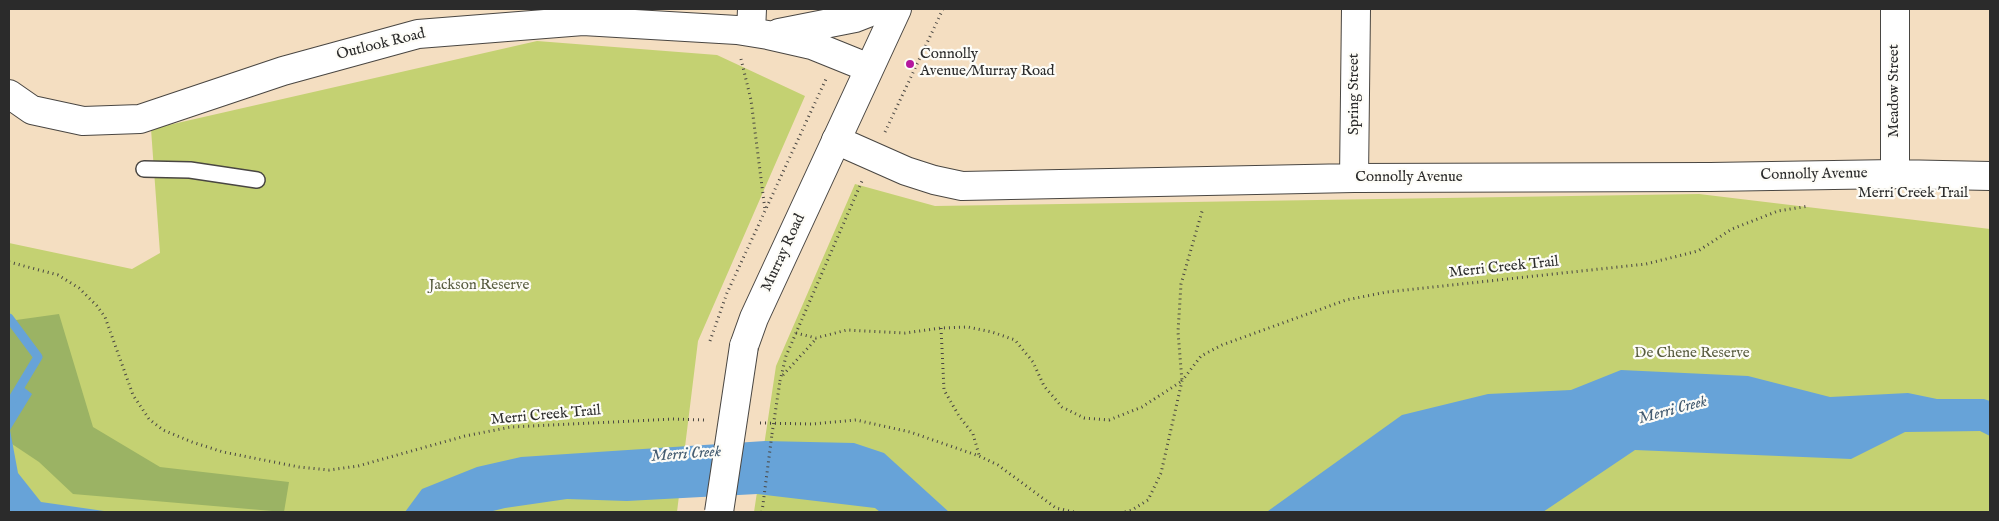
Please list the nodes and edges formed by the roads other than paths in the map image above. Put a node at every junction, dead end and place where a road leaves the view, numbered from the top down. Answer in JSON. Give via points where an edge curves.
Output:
{"nodes":[{"id":1,"x":878,"y":9,"type":"edge"},
{"id":2,"x":896,"y":9,"type":"edge"},
{"id":3,"x":1356,"y":9,"type":"edge"},
{"id":4,"x":1895,"y":9,"type":"edge"},
{"id":5,"x":752,"y":26,"type":"edge"},
{"id":6,"x":869,"y":68,"type":"junction"},
{"id":7,"x":9,"y":94,"type":"edge"},
{"id":8,"x":836,"y":140,"type":"junction"},
{"id":9,"x":144,"y":169,"type":"dead end"},
{"id":10,"x":1895,"y":174,"type":"junction"},
{"id":11,"x":1990,"y":176,"type":"edge"},
{"id":12,"x":1354,"y":178,"type":"junction"},
{"id":13,"x":257,"y":180,"type":"dead end"},
{"id":14,"x":719,"y":512,"type":"edge"}],
"edges":[{"from":1,"to":5,"type":"street","name":"Outlook Road","via":[[855,18]]},
{"from":2,"to":6,"type":"street","name":"Murray Road"},
{"from":3,"to":12,"type":"street","name":"Spring Street"},
{"from":4,"to":10,"type":"street","name":"Meadow Street"},
{"from":5,"to":6,"type":"street","name":"Outlook Road"},
{"from":5,"to":7,"type":"street","name":"Outlook Road","via":[[583,21],[418,34],[283,70],[140,119],[84,121],[32,110]]},
{"from":6,"to":8,"type":"street","name":"Murray Road"},
{"from":8,"to":12,"type":"street","name":"Connolly Avenue","via":[[906,171],[962,186]]},
{"from":8,"to":14,"type":"street","name":"Murray Road","bridge":true,"via":[[744,346]]},
{"from":9,"to":13,"type":"lane","via":[[190,170]]},
{"from":10,"to":11,"type":"street","name":"Connolly Avenue"},
{"from":10,"to":12,"type":"street","name":"Connolly Avenue"}]}
